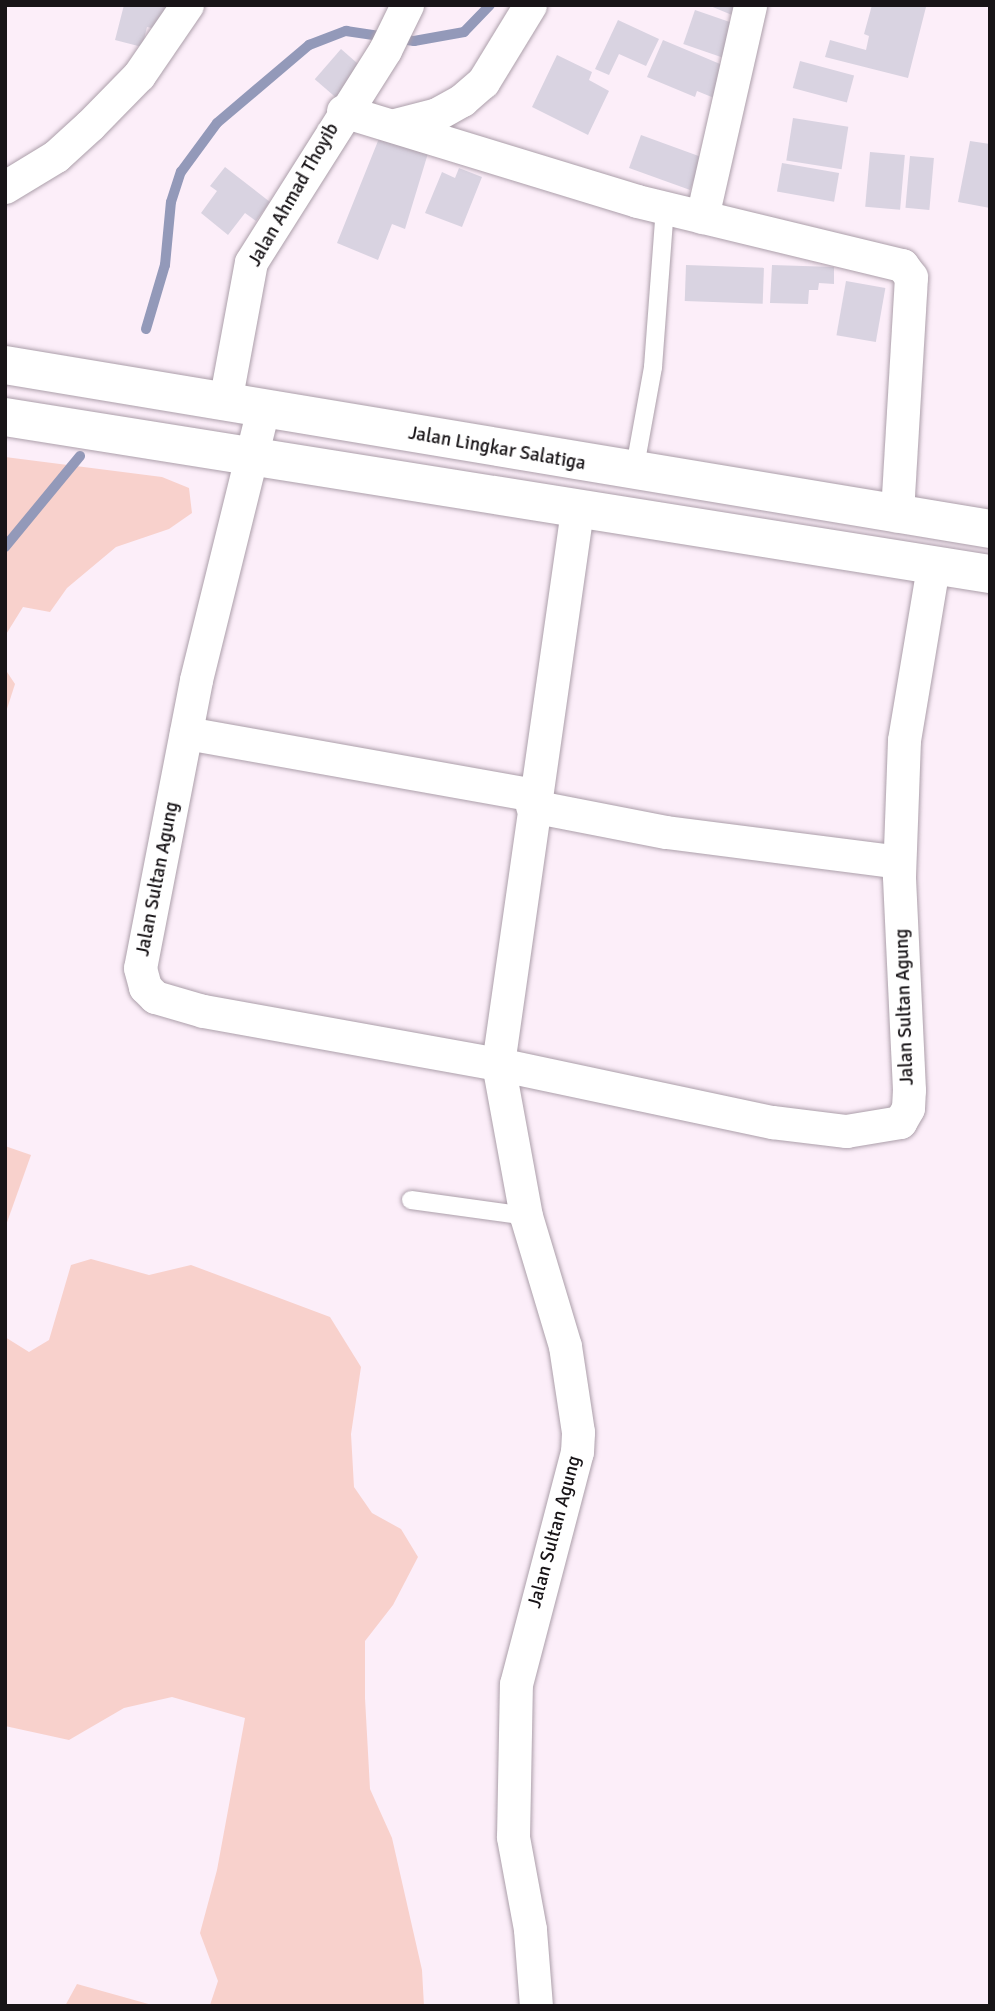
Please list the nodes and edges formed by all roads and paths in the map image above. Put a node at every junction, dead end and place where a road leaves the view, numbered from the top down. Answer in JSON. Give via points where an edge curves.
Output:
{"nodes":[{"id":1,"x":187,"y":5,"type":"edge"},
{"id":2,"x":530,"y":5,"type":"edge"},
{"id":3,"x":750,"y":5,"type":"edge"},
{"id":4,"x":394,"y":21,"type":"edge"},
{"id":5,"x":343,"y":111,"type":"junction"},
{"id":6,"x":393,"y":125,"type":"junction"},
{"id":7,"x":5,"y":187,"type":"edge"},
{"id":8,"x":665,"y":208,"type":"junction"},
{"id":9,"x":702,"y":216,"type":"junction"},
{"id":10,"x":5,"y":365,"type":"edge"},
{"id":11,"x":225,"y":401,"type":"junction"},
{"id":12,"x":263,"y":409,"type":"junction"},
{"id":13,"x":5,"y":417,"type":"edge"},
{"id":14,"x":249,"y":456,"type":"junction"},
{"id":15,"x":635,"y":472,"type":"junction"},
{"id":16,"x":577,"y":510,"type":"junction"},
{"id":17,"x":897,"y":516,"type":"junction"},
{"id":18,"x":990,"y":529,"type":"edge"},
{"id":19,"x":933,"y":566,"type":"junction"},
{"id":20,"x":990,"y":574,"type":"edge"},
{"id":21,"x":186,"y":733,"type":"junction"},
{"id":22,"x":533,"y":800,"type":"junction"},
{"id":23,"x":900,"y":862,"type":"junction"},
{"id":24,"x":498,"y":1064,"type":"junction"},
{"id":25,"x":411,"y":1200,"type":"dead end"},
{"id":26,"x":526,"y":1216,"type":"junction"},
{"id":27,"x":536,"y":2006,"type":"edge"}],
"edges":[{"from":1,"to":7,"type":"street","via":[[139,75],[90,125],[55,156]]},
{"from":2,"to":6,"type":"street","via":[[483,82],[462,100],[426,118]]},
{"from":3,"to":9,"type":"street"},
{"from":4,"to":5,"type":"street","name":"Jalan Ahmad Thoyib"},
{"from":5,"to":6,"type":"street"},
{"from":5,"to":11,"type":"street","name":"Jalan Ahmad Thoyib","via":[[251,262]]},
{"from":6,"to":8,"type":"street"},
{"from":8,"to":9,"type":"street"},
{"from":8,"to":15,"type":"lane","via":[[653,367]]},
{"from":9,"to":17,"type":"street","via":[[894,262],[911,277]]},
{"from":10,"to":11,"type":"highway","name":"Jalan Lingkar Salatiga"},
{"from":11,"to":12,"type":"highway","name":"Jalan Lingkar Salatiga"},
{"from":12,"to":14,"type":"street","name":"Jalan Sultan Agung"},
{"from":12,"to":15,"type":"highway","name":"Jalan Lingkar Salatiga"},
{"from":13,"to":14,"type":"highway"},
{"from":14,"to":16,"type":"highway"},
{"from":14,"to":21,"type":"street","name":"Jalan Sultan Agung"},
{"from":15,"to":17,"type":"highway","name":"Jalan Lingkar Salatiga"},
{"from":16,"to":19,"type":"highway"},
{"from":16,"to":22,"type":"street","name":"Jalan Sultan Agung"},
{"from":17,"to":18,"type":"highway","name":"Jalan Lingkar Salatiga"},
{"from":19,"to":20,"type":"highway"},
{"from":19,"to":23,"type":"street","name":"Jalan Sultan Agung","via":[[904,740]]},
{"from":21,"to":22,"type":"street"},
{"from":21,"to":24,"type":"street","name":"Jalan Sultan Agung","via":[[140,968],[145,987],[165,1002],[203,1011]]},
{"from":22,"to":23,"type":"street","via":[[666,832]]},
{"from":22,"to":24,"type":"street","name":"Jalan Sultan Agung"},
{"from":23,"to":24,"type":"street","name":"Jalan Sultan Agung","via":[[909,1090],[904,1116],[892,1126],[846,1131],[772,1122]]},
{"from":24,"to":26,"type":"street","name":"Jalan Sultan Agung"},
{"from":25,"to":26,"type":"lane"},
{"from":26,"to":27,"type":"street","name":"Jalan Sultan Agung","via":[[565,1346],[578,1432],[577,1452],[516,1684],[513,1837],[530,1929]]}]}
